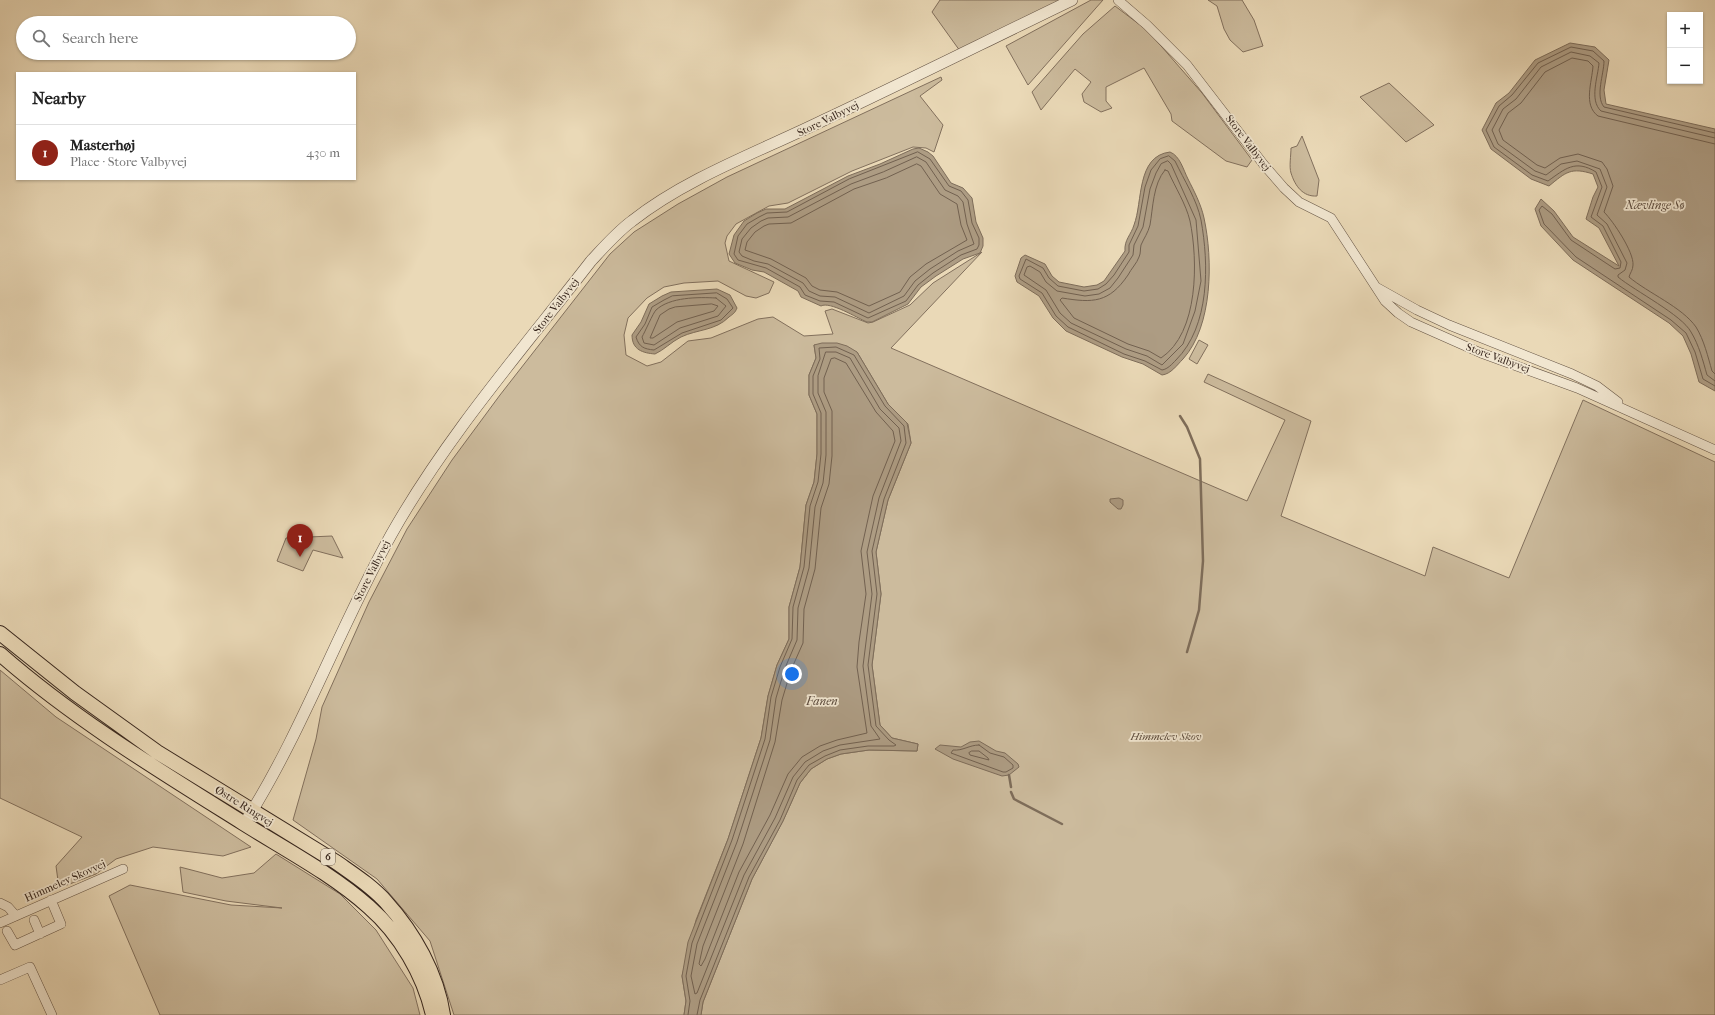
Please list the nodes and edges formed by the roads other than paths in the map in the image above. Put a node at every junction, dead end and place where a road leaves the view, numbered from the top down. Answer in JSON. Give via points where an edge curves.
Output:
{"nodes":[{"id":1,"x":1072,"y":0,"type":"edge"},
{"id":2,"x":1118,"y":0,"type":"edge"},
{"id":3,"x":1375,"y":287,"type":"junction"},
{"id":4,"x":1632,"y":413,"type":"junction"},
{"id":5,"x":1715,"y":450,"type":"edge"},
{"id":6,"x":0,"y":633,"type":"edge"},
{"id":7,"x":0,"y":654,"type":"edge"},
{"id":8,"x":252,"y":812,"type":"junction"},
{"id":9,"x":244,"y":824,"type":"junction"},
{"id":10,"x":123,"y":868,"type":"dead end"},
{"id":11,"x":51,"y":900,"type":"junction"},
{"id":12,"x":0,"y":903,"type":"edge"},
{"id":13,"x":16,"y":916,"type":"junction"},
{"id":14,"x":34,"y":920,"type":"dead end"},
{"id":15,"x":0,"y":923,"type":"edge"},
{"id":16,"x":7,"y":931,"type":"dead end"},
{"id":17,"x":40,"y":934,"type":"junction"},
{"id":18,"x":0,"y":980,"type":"edge"},
{"id":19,"x":52,"y":1015,"type":"edge"},
{"id":20,"x":433,"y":1015,"type":"edge"},
{"id":21,"x":443,"y":1015,"type":"edge"}],
"edges":[{"from":1,"to":8,"type":"street","name":"Store Valbyvej","via":[[701,178],[660,201],[613,237],[591,261],[468,418],[411,501],[370,573],[274,774]]},
{"from":2,"to":3,"type":"street","name":"Store Valbyvej","via":[[1187,65],[1284,188],[1299,202],[1331,218]]},
{"from":3,"to":4,"type":"street","name":"Store Valbyvej","via":[[1449,325],[1597,386]]},
{"from":3,"to":4,"type":"street","name":"Store Valbyvej","via":[[1384,301],[1411,322],[1481,353],[1577,388]]},
{"from":4,"to":5,"type":"street","name":"Store Valbyvej"},
{"from":6,"to":8,"type":"main road","name":"Østre Ringvej","number":"6","via":[[74,694],[157,752]]},
{"from":7,"to":9,"type":"main road","name":"Østre Ringvej","number":"6","via":[[149,764]]},
{"from":8,"to":9,"type":"street","name":"Store Valbyvej"},
{"from":8,"to":21,"type":"main road","name":"Østre Ringvej","number":"6","via":[[336,862],[385,901],[405,925],[421,952],[434,980]]},
{"from":9,"to":20,"type":"main road","name":"Østre Ringvej","number":"6","via":[[336,880],[370,908],[396,935],[413,963]]},
{"from":10,"to":11,"type":"street","name":"Himmelev Skovvej"},
{"from":11,"to":13,"type":"street","name":"Himmelev Skovvej"},
{"from":11,"to":17,"type":"street","via":[[61,924]]},
{"from":12,"to":13,"type":"street","name":"Himmelev Skovvej"},
{"from":13,"to":15,"type":"street","name":"Himmelev Skovvej"},
{"from":14,"to":17,"type":"street"},
{"from":16,"to":17,"type":"street","via":[[15,946]]},
{"from":18,"to":19,"type":"street","via":[[30,967]]}]}
